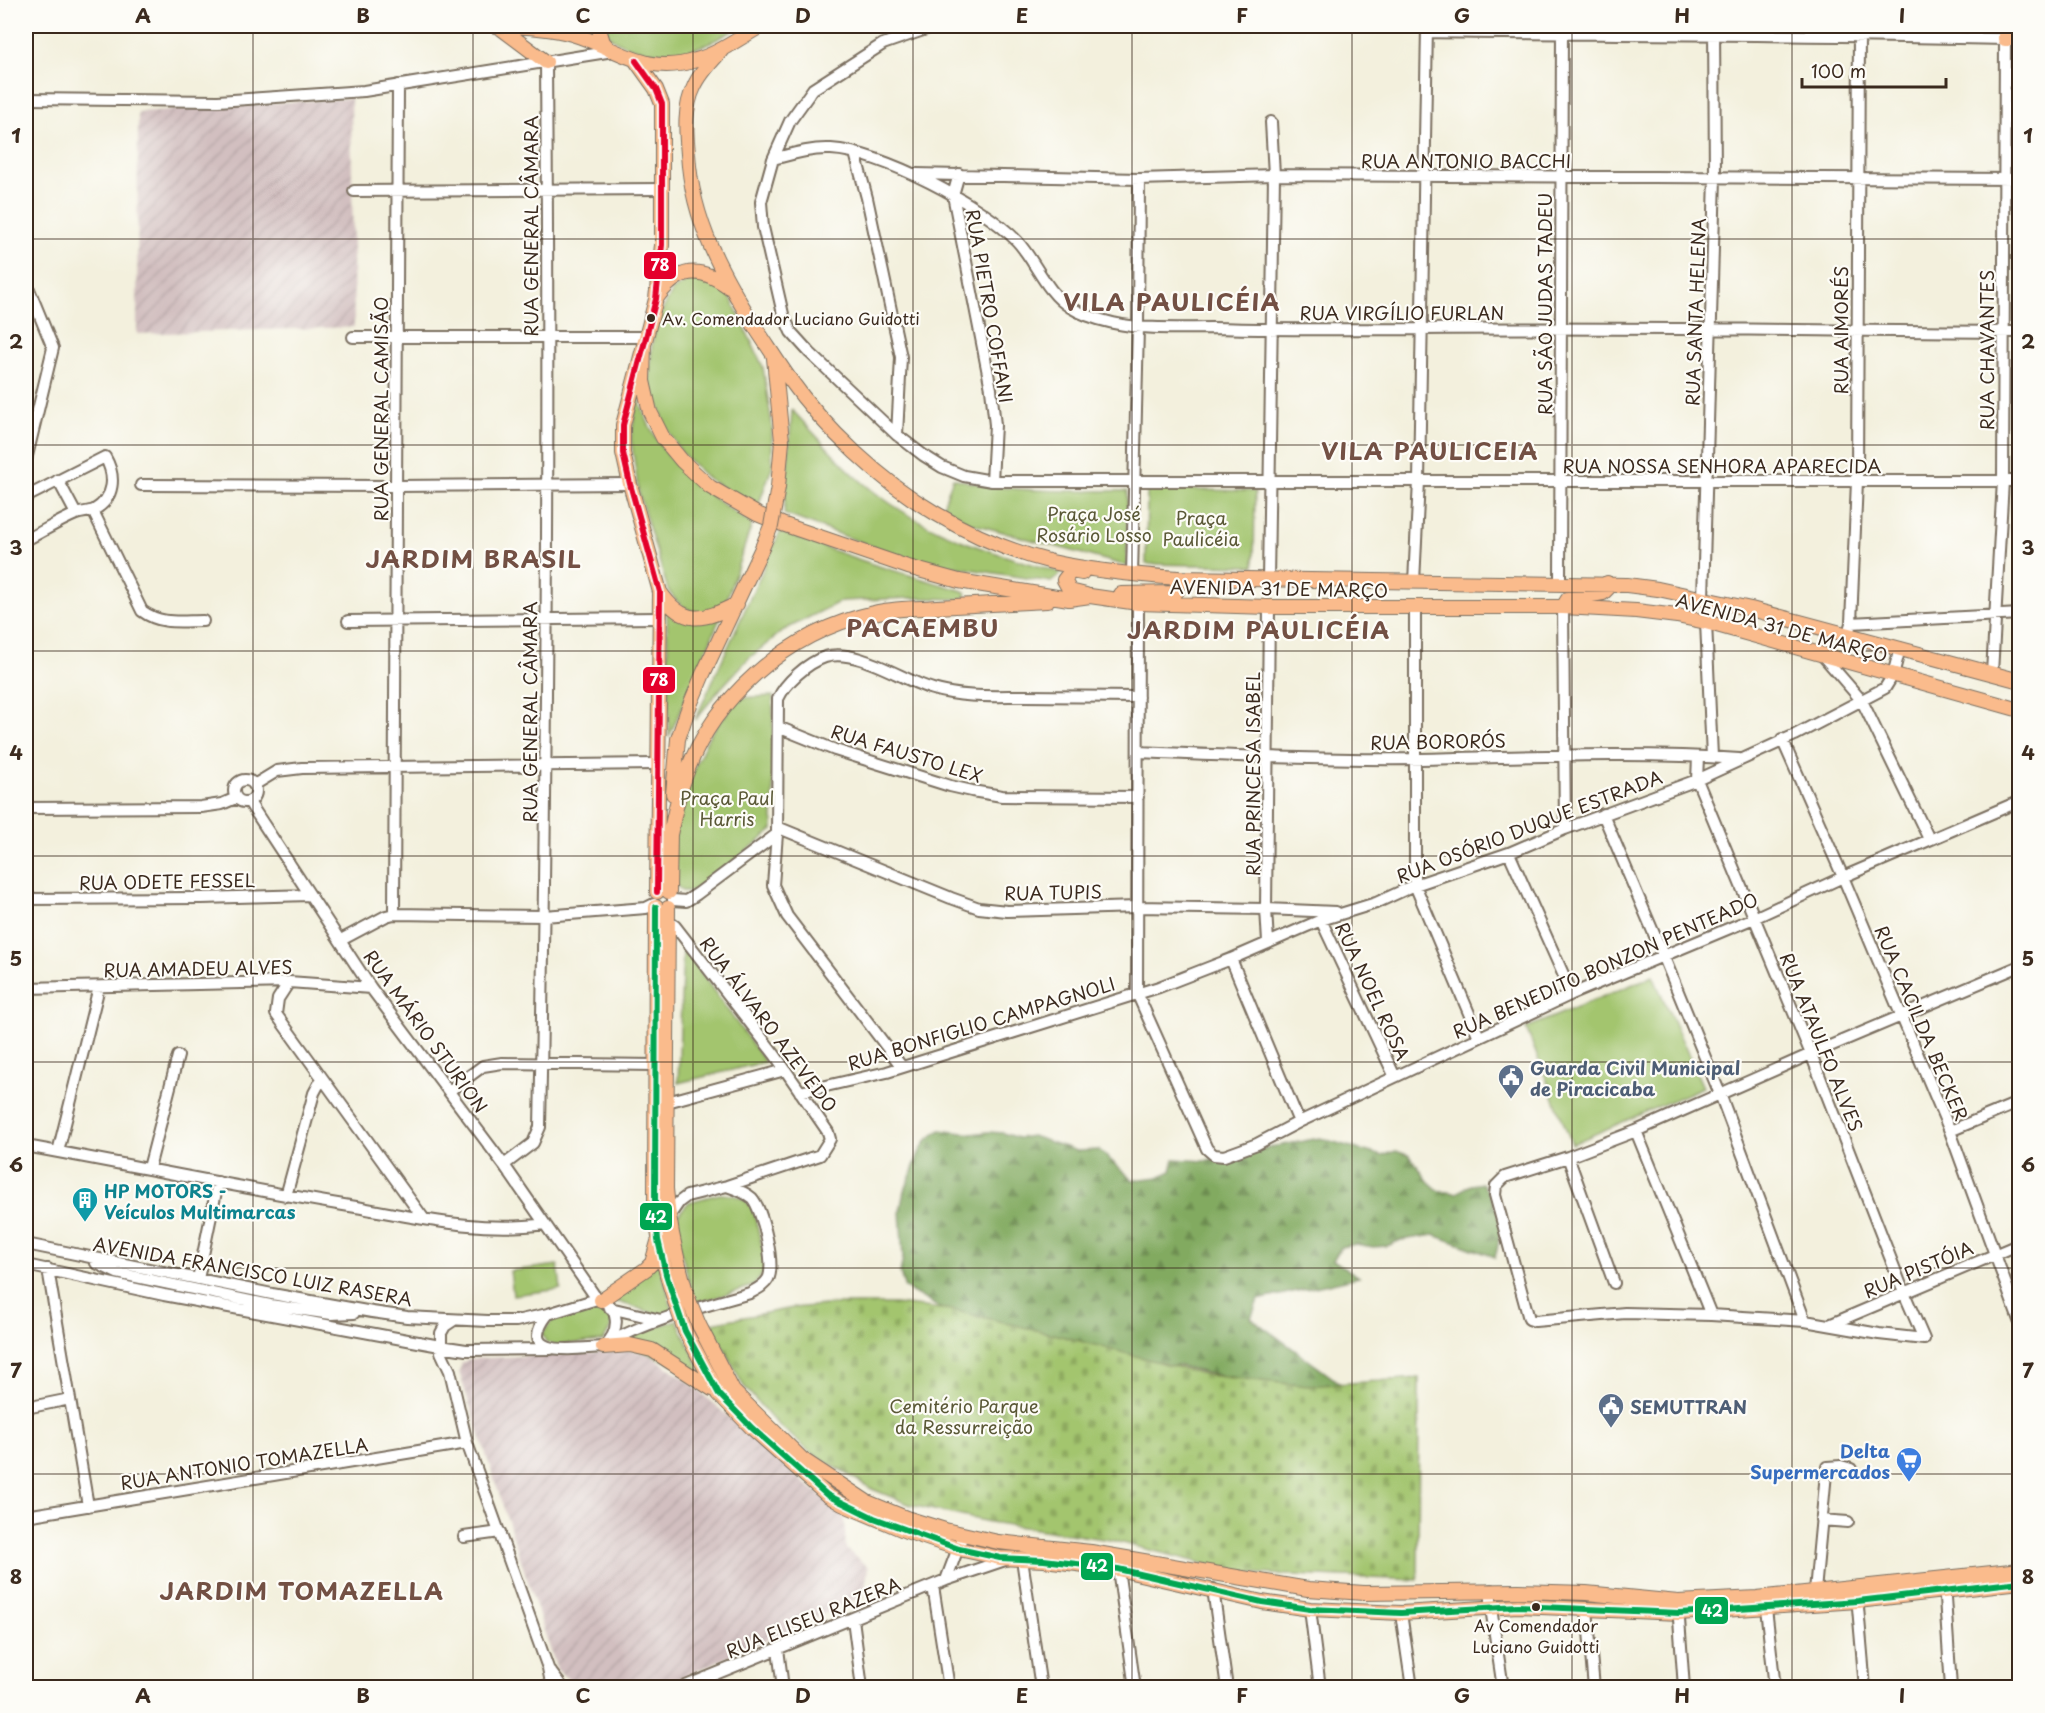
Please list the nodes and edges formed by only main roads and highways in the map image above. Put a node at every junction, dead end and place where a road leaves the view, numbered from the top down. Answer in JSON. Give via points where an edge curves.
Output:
{"nodes":[{"id":1,"x":496,"y":26,"type":"edge"},
{"id":2,"x":598,"y":26,"type":"edge"},
{"id":3,"x":761,"y":26,"type":"edge"},
{"id":4,"x":747,"y":30,"type":"edge"},
{"id":5,"x":612,"y":51,"type":"junction"},
{"id":6,"x":721,"y":51,"type":"junction"},
{"id":7,"x":636,"y":61,"type":"junction"},
{"id":8,"x":546,"y":62,"type":"road end"},
{"id":9,"x":730,"y":288,"type":"junction"},
{"id":10,"x":656,"y":299,"type":"junction"},
{"id":11,"x":645,"y":341,"type":"junction"},
{"id":12,"x":773,"y":354,"type":"junction"},
{"id":13,"x":1132,"y":575,"type":"junction"},
{"id":14,"x":1178,"y":578,"type":"junction"},
{"id":15,"x":1527,"y":582,"type":"junction"},
{"id":16,"x":1607,"y":583,"type":"junction"},
{"id":17,"x":660,"y":591,"type":"junction"},
{"id":18,"x":1097,"y":597,"type":"junction"},
{"id":19,"x":1069,"y":599,"type":"junction"},
{"id":20,"x":737,"y":604,"type":"junction"},
{"id":21,"x":1524,"y":606,"type":"junction"},
{"id":22,"x":1563,"y":607,"type":"junction"},
{"id":23,"x":2019,"y":681,"type":"edge"},
{"id":24,"x":2019,"y":711,"type":"edge"},
{"id":25,"x":669,"y":839,"type":"junction"},
{"id":26,"x":664,"y":903,"type":"junction"},
{"id":27,"x":658,"y":1240,"type":"junction"},
{"id":28,"x":681,"y":1300,"type":"junction"},
{"id":29,"x":602,"y":1302,"type":"road end"},
{"id":30,"x":606,"y":1345,"type":"road end"},
{"id":31,"x":719,"y":1394,"type":"junction"},
{"id":32,"x":1119,"y":1564,"type":"junction"},
{"id":33,"x":2019,"y":1570,"type":"edge"},
{"id":34,"x":2019,"y":1582,"type":"edge"},
{"id":35,"x":1944,"y":1584,"type":"junction"},
{"id":36,"x":1678,"y":1607,"type":"junction"}],
"edges":[{"from":1,"to":5,"type":"main road","via":[[573,34]]},
{"from":1,"to":8,"type":"main road"},
{"from":2,"to":5,"type":"main road","via":[[603,42]]},
{"from":3,"to":4,"type":"main road"},
{"from":4,"to":6,"type":"main road"},
{"from":5,"to":7,"type":"main road"},
{"from":6,"to":7,"type":"main road","via":[[675,64]]},
{"from":6,"to":9,"type":"main road","name":"AVENIDA 31 DE MARÇO","via":[[693,88],[686,133],[698,215]]},
{"from":7,"to":10,"type":"main road","via":[[662,104],[662,245]]},
{"from":9,"to":10,"type":"main road","via":[[695,272],[677,277]]},
{"from":9,"to":12,"type":"main road","name":"AVENIDA 31 DE MARÇO"},
{"from":10,"to":11,"type":"main road"},
{"from":11,"to":17,"type":"main road","via":[[623,424],[623,453]]},
{"from":11,"to":19,"type":"main road","name":"AVENIDA 31 DE MARÇO","via":[[643,381],[650,412],[663,438],[710,487],[782,524],[908,567],[959,581]]},
{"from":12,"to":13,"type":"main road","name":"AVENIDA 31 DE MARÇO","via":[[815,411],[873,470],[934,512],[969,531],[1051,562]]},
{"from":12,"to":20,"type":"main road","bridge":true,"via":[[782,441],[778,488],[771,526]]},
{"from":13,"to":14,"type":"main road","name":"AVENIDA 31 DE MARÇO"},
{"from":13,"to":18,"type":"main road","via":[[1112,579],[1071,571],[1064,580],[1070,591]]},
{"from":14,"to":15,"type":"main road","name":"AVENIDA 31 DE MARÇO"},
{"from":14,"to":18,"type":"main road","via":[[1177,591],[1173,593]]},
{"from":15,"to":16,"type":"main road","name":"AVENIDA 31 DE MARÇO"},
{"from":15,"to":21,"type":"main road"},
{"from":16,"to":22,"type":"main road","via":[[1603,592],[1568,599]]},
{"from":16,"to":23,"type":"main road","name":"AVENIDA 31 DE MARÇO","via":[[1658,589],[1850,628],[1900,648]]},
{"from":17,"to":20,"type":"main road","via":[[670,607],[695,617],[713,616]]},
{"from":17,"to":26,"type":"main road","via":[[658,764]]},
{"from":18,"to":19,"type":"main road","name":"AVENIDA 31 DE MARÇO"},
{"from":18,"to":21,"type":"main road","name":"AVENIDA 31 DE MARÇO","via":[[1138,603],[1269,607]]},
{"from":19,"to":25,"type":"main road","via":[[876,612],[840,621],[803,639],[743,686],[718,715],[682,785]]},
{"from":20,"to":25,"type":"main road","via":[[703,674],[678,739]]},
{"from":21,"to":22,"type":"main road","name":"AVENIDA 31 DE MARÇO"},
{"from":22,"to":24,"type":"main road","name":"AVENIDA 31 DE MARÇO","via":[[1636,611],[1706,622]]},
{"from":25,"to":26,"type":"main road"},
{"from":26,"to":27,"type":"main road","via":[[655,1065]]},
{"from":26,"to":28,"type":"main road","via":[[666,1189]]},
{"from":27,"to":28,"type":"main road","via":[[666,1274]]},
{"from":27,"to":29,"type":"main road","via":[[652,1263]]},
{"from":28,"to":31,"type":"main road","bridge":true,"via":[[685,1331]]},
{"from":28,"to":32,"type":"main road","bridge":true,"via":[[734,1391],[802,1459],[867,1503],[963,1535],[1091,1552]]},
{"from":30,"to":31,"type":"main road","via":[[652,1350]]},
{"from":31,"to":32,"type":"main road","via":[[827,1495],[874,1518],[958,1549],[1016,1559]]},
{"from":32,"to":36,"type":"main road","via":[[1308,1589],[1364,1593],[1586,1593]]},
{"from":32,"to":36,"type":"main road","via":[[1262,1602],[1310,1609],[1401,1613],[1491,1608]]},
{"from":33,"to":35,"type":"main road"},
{"from":34,"to":35,"type":"main road"},
{"from":35,"to":36,"type":"main road","via":[[1856,1586]]},
{"from":35,"to":36,"type":"main road","via":[[1858,1601],[1766,1608]]}]}
